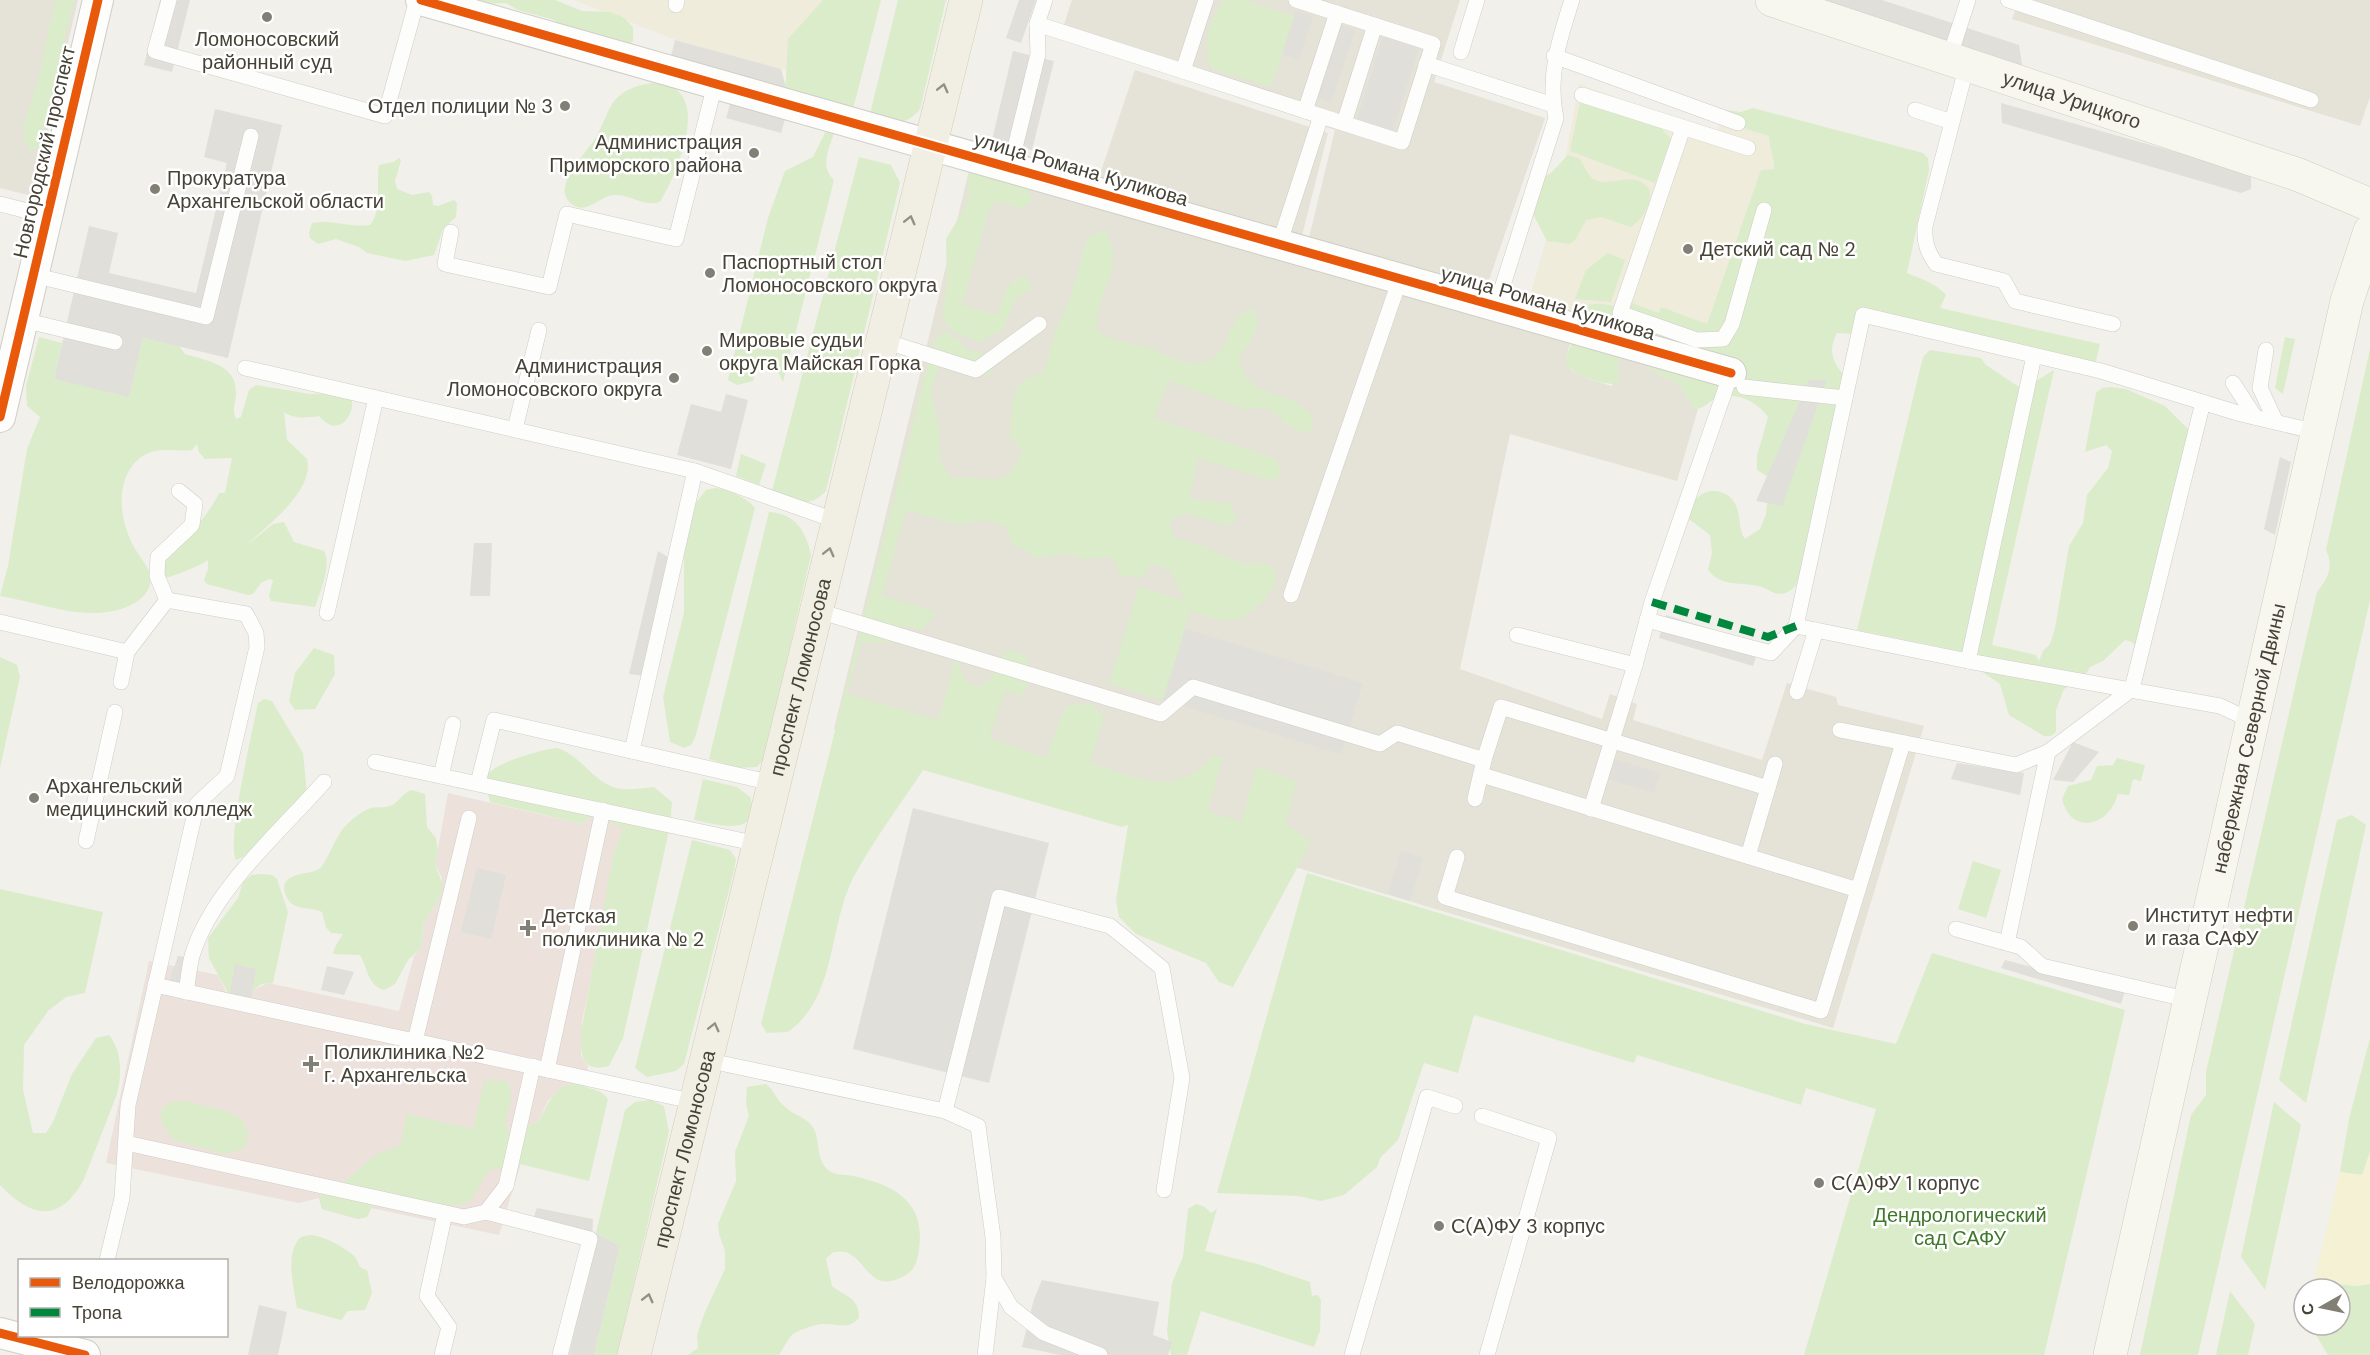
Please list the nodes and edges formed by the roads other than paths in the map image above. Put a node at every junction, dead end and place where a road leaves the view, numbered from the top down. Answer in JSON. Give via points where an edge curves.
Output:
{"nodes":[{"id":1,"x":98,"y":0,"type":"edge"},
{"id":2,"x":170,"y":0,"type":"edge"},
{"id":3,"x":419,"y":0,"type":"edge"},
{"id":4,"x":966,"y":0,"type":"edge"},
{"id":5,"x":1045,"y":0,"type":"edge"},
{"id":6,"x":1206,"y":0,"type":"edge"},
{"id":7,"x":1296,"y":0,"type":"edge"},
{"id":8,"x":1477,"y":0,"type":"edge"},
{"id":9,"x":1572,"y":0,"type":"edge"},
{"id":10,"x":1772,"y":0,"type":"edge"},
{"id":11,"x":1968,"y":0,"type":"edge"},
{"id":12,"x":2008,"y":0,"type":"edge"},
{"id":13,"x":1805,"y":5,"type":"edge"},
{"id":14,"x":1336,"y":13,"type":"junction"},
{"id":15,"x":1038,"y":24,"type":"junction"},
{"id":16,"x":1375,"y":26,"type":"junction"},
{"id":17,"x":1461,"y":52,"type":"dead end"},
{"id":18,"x":1554,"y":56,"type":"junction"},
{"id":19,"x":1958,"y":62,"type":"junction"},
{"id":20,"x":1426,"y":64,"type":"junction"},
{"id":21,"x":1183,"y":71,"type":"junction"},
{"id":22,"x":715,"y":84,"type":"junction"},
{"id":23,"x":1582,"y":95,"type":"dead end"},
{"id":24,"x":2311,"y":100,"type":"dead end"},
{"id":25,"x":1553,"y":105,"type":"junction"},
{"id":26,"x":1915,"y":110,"type":"dead end"},
{"id":27,"x":1305,"y":111,"type":"junction"},
{"id":28,"x":1321,"y":116,"type":"junction"},
{"id":29,"x":1952,"y":122,"type":"junction"},
{"id":30,"x":1344,"y":123,"type":"junction"},
{"id":31,"x":1738,"y":123,"type":"dead end"},
{"id":32,"x":1683,"y":128,"type":"junction"},
{"id":33,"x":251,"y":136,"type":"dead end"},
{"id":34,"x":929,"y":145,"type":"junction"},
{"id":35,"x":1748,"y":148,"type":"dead end"},
{"id":36,"x":1010,"y":168,"type":"junction"},
{"id":37,"x":0,"y":204,"type":"edge"},
{"id":38,"x":2370,"y":205,"type":"edge"},
{"id":39,"x":1764,"y":210,"type":"dead end"},
{"id":40,"x":47,"y":216,"type":"junction"},
{"id":41,"x":2370,"y":231,"type":"edge"},
{"id":42,"x":451,"y":232,"type":"dead end"},
{"id":43,"x":1279,"y":245,"type":"junction"},
{"id":44,"x":33,"y":275,"type":"junction"},
{"id":45,"x":1400,"y":279,"type":"junction"},
{"id":46,"x":1496,"y":307,"type":"junction"},
{"id":47,"x":23,"y":320,"type":"junction"},
{"id":48,"x":1039,"y":324,"type":"dead end"},
{"id":49,"x":2113,"y":324,"type":"dead end"},
{"id":50,"x":539,"y":330,"type":"dead end"},
{"id":51,"x":881,"y":340,"type":"junction"},
{"id":52,"x":115,"y":342,"type":"dead end"},
{"id":53,"x":2266,"y":350,"type":"dead end"},
{"id":54,"x":2034,"y":356,"type":"junction"},
{"id":55,"x":245,"y":368,"type":"dead end"},
{"id":56,"x":1738,"y":380,"type":"junction"},
{"id":57,"x":2233,"y":383,"type":"dead end"},
{"id":58,"x":376,"y":398,"type":"junction"},
{"id":59,"x":1845,"y":398,"type":"junction"},
{"id":60,"x":2203,"y":402,"type":"junction"},
{"id":61,"x":0,"y":417,"type":"edge"},
{"id":62,"x":2255,"y":417,"type":"junction"},
{"id":63,"x":2276,"y":422,"type":"junction"},
{"id":64,"x":515,"y":429,"type":"junction"},
{"id":65,"x":2317,"y":432,"type":"junction"},
{"id":66,"x":695,"y":471,"type":"junction"},
{"id":67,"x":179,"y":491,"type":"dead end"},
{"id":68,"x":837,"y":521,"type":"junction"},
{"id":69,"x":1292,"y":595,"type":"dead end"},
{"id":70,"x":167,"y":600,"type":"junction"},
{"id":71,"x":815,"y":610,"type":"junction"},
{"id":72,"x":327,"y":613,"type":"dead end"},
{"id":73,"x":1647,"y":620,"type":"junction"},
{"id":74,"x":0,"y":622,"type":"edge"},
{"id":75,"x":1796,"y":626,"type":"junction"},
{"id":76,"x":1816,"y":630,"type":"junction"},
{"id":77,"x":1517,"y":635,"type":"dead end"},
{"id":78,"x":128,"y":652,"type":"junction"},
{"id":79,"x":1968,"y":661,"type":"junction"},
{"id":80,"x":1635,"y":665,"type":"junction"},
{"id":81,"x":121,"y":682,"type":"dead end"},
{"id":82,"x":2132,"y":689,"type":"junction"},
{"id":83,"x":1797,"y":692,"type":"dead end"},
{"id":84,"x":114,"y":712,"type":"dead end"},
{"id":85,"x":2252,"y":721,"type":"junction"},
{"id":86,"x":453,"y":724,"type":"dead end"},
{"id":87,"x":1840,"y":730,"type":"dead end"},
{"id":88,"x":1612,"y":741,"type":"junction"},
{"id":89,"x":1903,"y":743,"type":"junction"},
{"id":90,"x":632,"y":751,"type":"junction"},
{"id":91,"x":2048,"y":752,"type":"junction"},
{"id":92,"x":375,"y":762,"type":"dead end"},
{"id":93,"x":1775,"y":764,"type":"dead end"},
{"id":94,"x":1483,"y":768,"type":"junction"},
{"id":95,"x":441,"y":776,"type":"junction"},
{"id":96,"x":324,"y":782,"type":"dead end"},
{"id":97,"x":478,"y":783,"type":"junction"},
{"id":98,"x":773,"y":783,"type":"junction"},
{"id":99,"x":1768,"y":788,"type":"junction"},
{"id":100,"x":1475,"y":799,"type":"dead end"},
{"id":101,"x":1591,"y":808,"type":"junction"},
{"id":102,"x":603,"y":810,"type":"junction"},
{"id":103,"x":469,"y":818,"type":"dead end"},
{"id":104,"x":86,"y":841,"type":"dead end"},
{"id":105,"x":758,"y":844,"type":"junction"},
{"id":106,"x":1748,"y":856,"type":"junction"},
{"id":107,"x":1457,"y":857,"type":"dead end"},
{"id":108,"x":1858,"y":890,"type":"junction"},
{"id":109,"x":1956,"y":929,"type":"dead end"},
{"id":110,"x":2007,"y":943,"type":"junction"},
{"id":111,"x":155,"y":986,"type":"junction"},
{"id":112,"x":186,"y":992,"type":"junction"},
{"id":113,"x":2190,"y":1000,"type":"junction"},
{"id":114,"x":414,"y":1041,"type":"junction"},
{"id":115,"x":706,"y":1060,"type":"junction"},
{"id":116,"x":540,"y":1068,"type":"junction"},
{"id":117,"x":696,"y":1102,"type":"junction"},
{"id":118,"x":1455,"y":1106,"type":"dead end"},
{"id":119,"x":945,"y":1111,"type":"junction"},
{"id":120,"x":1482,"y":1116,"type":"dead end"},
{"id":121,"x":126,"y":1143,"type":"junction"},
{"id":122,"x":1164,"y":1190,"type":"dead end"},
{"id":123,"x":486,"y":1212,"type":"junction"},
{"id":124,"x":445,"y":1213,"type":"junction"},
{"id":125,"x":107,"y":1259,"type":"edge"},
{"id":126,"x":994,"y":1278,"type":"junction"},
{"id":127,"x":0,"y":1333,"type":"edge"},
{"id":128,"x":18,"y":1337,"type":"edge"},
{"id":129,"x":19,"y":1337,"type":"edge"},
{"id":130,"x":84,"y":1351,"type":"edge"},
{"id":131,"x":442,"y":1355,"type":"edge"},
{"id":132,"x":561,"y":1355,"type":"edge"},
{"id":133,"x":634,"y":1355,"type":"edge"},
{"id":134,"x":985,"y":1355,"type":"edge"},
{"id":135,"x":1100,"y":1355,"type":"edge"},
{"id":136,"x":1352,"y":1355,"type":"edge"},
{"id":137,"x":1487,"y":1355,"type":"edge"},
{"id":138,"x":2110,"y":1355,"type":"edge"}],
"edges":[{"from":1,"to":40,"type":"street","name":"Новгородский проспект"},
{"from":2,"to":3,"type":"lane","via":[[155,51],[385,116]]},
{"from":3,"to":22,"type":"street","name":"улица Романа Куликова"},
{"from":34,"to":4,"type":"main road","name":"проспект Ломоносова","one_way":true},
{"from":5,"to":15,"type":"lane"},
{"from":6,"to":21,"type":"lane"},
{"from":7,"to":14,"type":"lane"},
{"from":8,"to":17,"type":"lane"},
{"from":9,"to":18,"type":"lane"},
{"from":10,"to":13,"type":"main road","name":"улица Урицкого"},
{"from":11,"to":19,"type":"lane"},
{"from":12,"to":24,"type":"lane"},
{"from":13,"to":19,"type":"main road","name":"улица Урицкого"},
{"from":14,"to":16,"type":"lane"},
{"from":14,"to":27,"type":"lane"},
{"from":15,"to":21,"type":"lane"},
{"from":15,"to":36,"type":"lane","via":[[1038,54]]},
{"from":16,"to":20,"type":"lane","via":[[1433,44]]},
{"from":16,"to":30,"type":"lane"},
{"from":18,"to":25,"type":"lane"},
{"from":18,"to":31,"type":"lane"},
{"from":19,"to":29,"type":"lane"},
{"from":19,"to":38,"type":"main road","name":"улица Урицкого","via":[[2299,175]]},
{"from":20,"to":25,"type":"lane"},
{"from":20,"to":30,"type":"lane","via":[[1402,141]]},
{"from":21,"to":27,"type":"lane"},
{"from":22,"to":34,"type":"street","name":"улица Романа Куликова"},
{"from":22,"to":42,"type":"lane","via":[[676,239],[567,214],[549,287],[445,264]]},
{"from":23,"to":32,"type":"lane"},
{"from":25,"to":46,"type":"lane","via":[[1556,118]]},
{"from":26,"to":29,"type":"lane"},
{"from":27,"to":28,"type":"lane"},
{"from":28,"to":30,"type":"lane"},
{"from":28,"to":43,"type":"lane"},
{"from":29,"to":49,"type":"lane","via":[[1925,233],[1927,252],[1936,264],[2004,281],[2015,301]]},
{"from":32,"to":35,"type":"lane"},
{"from":32,"to":39,"type":"lane","via":[[1620,313],[1697,340],[1723,339],[1732,324]]},
{"from":33,"to":44,"type":"lane","via":[[206,316]]},
{"from":34,"to":36,"type":"street","name":"улица Романа Куликова"},
{"from":51,"to":34,"type":"main road","name":"проспект Ломоносова","one_way":true},
{"from":36,"to":43,"type":"street","name":"улица Романа Куликова"},
{"from":37,"to":40,"type":"lane"},
{"from":40,"to":44,"type":"street","name":"Новгородский проспект"},
{"from":41,"to":65,"type":"main road","name":"набережная Северной Двины","via":[[2347,301]]},
{"from":43,"to":45,"type":"street","name":"улица Романа Куликова"},
{"from":44,"to":47,"type":"street","name":"Новгородский проспект"},
{"from":45,"to":46,"type":"street","name":"улица Романа Куликова"},
{"from":45,"to":69,"type":"lane"},
{"from":46,"to":56,"type":"street","name":"улица Романа Куликова"},
{"from":47,"to":52,"type":"lane"},
{"from":47,"to":61,"type":"street","name":"Новгородский проспект"},
{"from":48,"to":51,"type":"lane","via":[[976,370]]},
{"from":50,"to":64,"type":"lane"},
{"from":51,"to":68,"type":"main road","name":"проспект Ломоносова"},
{"from":53,"to":63,"type":"lane","via":[[2260,388]]},
{"from":54,"to":59,"type":"lane","via":[[1863,315]]},
{"from":54,"to":60,"type":"lane","via":[[2102,371]]},
{"from":54,"to":79,"type":"lane"},
{"from":55,"to":58,"type":"lane"},
{"from":56,"to":59,"type":"lane"},
{"from":56,"to":73,"type":"lane"},
{"from":57,"to":62,"type":"lane"},
{"from":58,"to":64,"type":"lane"},
{"from":58,"to":72,"type":"lane"},
{"from":59,"to":75,"type":"lane"},
{"from":60,"to":62,"type":"lane"},
{"from":60,"to":82,"type":"lane"},
{"from":62,"to":63,"type":"lane"},
{"from":63,"to":65,"type":"lane"},
{"from":64,"to":66,"type":"lane"},
{"from":65,"to":85,"type":"main road","name":"набережная Северной Двины"},
{"from":66,"to":68,"type":"lane"},
{"from":66,"to":90,"type":"lane"},
{"from":67,"to":70,"type":"lane","via":[[195,504],[192,525],[158,557],[157,576]]},
{"from":71,"to":68,"type":"main road","name":"проспект Ломоносова","one_way":true},
{"from":70,"to":78,"type":"lane"},
{"from":70,"to":111,"type":"lane","via":[[246,614],[256,633],[257,647],[227,776],[197,804]]},
{"from":71,"to":94,"type":"lane","via":[[1161,714],[1193,687],[1380,744],[1397,733]]},
{"from":71,"to":98,"type":"main road","name":"проспект Ломоносова"},
{"from":73,"to":75,"type":"lane","via":[[1771,653]]},
{"from":73,"to":80,"type":"lane"},
{"from":74,"to":78,"type":"lane"},
{"from":75,"to":76,"type":"lane"},
{"from":76,"to":79,"type":"lane"},
{"from":76,"to":83,"type":"lane"},
{"from":77,"to":80,"type":"lane"},
{"from":78,"to":81,"type":"lane"},
{"from":79,"to":82,"type":"lane"},
{"from":80,"to":88,"type":"lane"},
{"from":82,"to":85,"type":"lane","via":[[2220,706]]},
{"from":82,"to":91,"type":"lane"},
{"from":84,"to":104,"type":"lane"},
{"from":85,"to":113,"type":"main road","name":"набережная Северной Двины"},
{"from":86,"to":95,"type":"lane"},
{"from":87,"to":89,"type":"lane"},
{"from":88,"to":94,"type":"lane","via":[[1501,707]]},
{"from":88,"to":99,"type":"lane"},
{"from":88,"to":101,"type":"lane"},
{"from":89,"to":91,"type":"lane","via":[[2016,765]]},
{"from":89,"to":108,"type":"lane"},
{"from":90,"to":97,"type":"lane","via":[[494,720]]},
{"from":90,"to":98,"type":"lane"},
{"from":91,"to":110,"type":"lane"},
{"from":92,"to":95,"type":"lane"},
{"from":93,"to":99,"type":"lane"},
{"from":94,"to":100,"type":"lane"},
{"from":94,"to":101,"type":"lane"},
{"from":95,"to":97,"type":"lane"},
{"from":96,"to":112,"type":"lane","via":[[238,874],[193,955]]},
{"from":97,"to":102,"type":"lane"},
{"from":98,"to":105,"type":"main road","name":"проспект Ломоносова"},
{"from":99,"to":106,"type":"lane"},
{"from":101,"to":106,"type":"lane"},
{"from":102,"to":105,"type":"lane"},
{"from":102,"to":116,"type":"lane"},
{"from":103,"to":114,"type":"lane"},
{"from":115,"to":105,"type":"main road","name":"проспект Ломоносова","one_way":true},
{"from":106,"to":108,"type":"lane"},
{"from":107,"to":108,"type":"lane","via":[[1445,897],[1821,1011]]},
{"from":109,"to":110,"type":"lane"},
{"from":110,"to":113,"type":"lane","via":[[2021,947],[2042,966]]},
{"from":111,"to":112,"type":"lane"},
{"from":111,"to":121,"type":"lane","via":[[128,1105]]},
{"from":112,"to":114,"type":"lane"},
{"from":113,"to":138,"type":"main road","name":"набережная Северной Двины"},
{"from":114,"to":116,"type":"lane"},
{"from":115,"to":117,"type":"main road","name":"проспект Ломоносова"},
{"from":115,"to":119,"type":"lane"},
{"from":116,"to":117,"type":"lane"},
{"from":116,"to":123,"type":"lane","via":[[506,1186]]},
{"from":133,"to":117,"type":"main road","name":"проспект Ломоносова","one_way":true},
{"from":118,"to":136,"type":"lane","via":[[1427,1097]]},
{"from":119,"to":122,"type":"lane","via":[[999,897],[1110,926],[1162,968],[1182,1078]]},
{"from":119,"to":126,"type":"lane","via":[[978,1126],[993,1237]]},
{"from":120,"to":137,"type":"lane","via":[[1549,1138]]},
{"from":121,"to":124,"type":"lane"},
{"from":121,"to":125,"type":"lane","via":[[122,1198]]},
{"from":123,"to":124,"type":"lane","via":[[464,1217]]},
{"from":123,"to":132,"type":"lane","via":[[590,1239]]},
{"from":124,"to":131,"type":"lane","via":[[427,1296],[448,1327]]},
{"from":126,"to":134,"type":"lane"},
{"from":126,"to":135,"type":"lane","via":[[1011,1307],[1044,1333]]},
{"from":127,"to":128,"type":"street"},
{"from":129,"to":130,"type":"street"}]}
